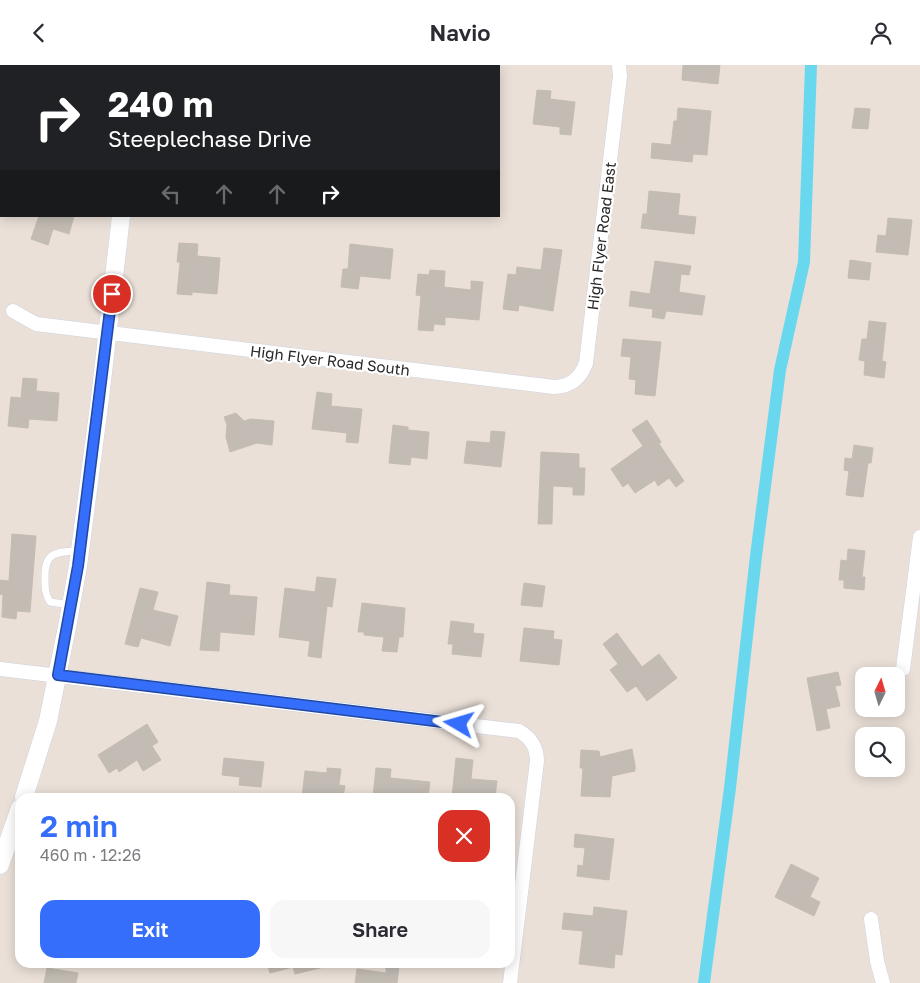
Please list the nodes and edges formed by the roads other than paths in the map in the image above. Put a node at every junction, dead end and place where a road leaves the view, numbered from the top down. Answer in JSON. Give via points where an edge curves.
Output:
{"nodes":[{"id":1,"x":619,"y":65,"type":"edge"},
{"id":2,"x":122,"y":217,"type":"edge"},
{"id":3,"x":14,"y":311,"type":"dead end"},
{"id":4,"x":107,"y":333,"type":"junction"},
{"id":5,"x":554,"y":387,"type":"joint"},
{"id":6,"x":920,"y":537,"type":"edge"},
{"id":7,"x":79,"y":551,"type":"junction"},
{"id":8,"x":71,"y":605,"type":"junction"},
{"id":9,"x":903,"y":667,"type":"edge"},
{"id":10,"x":0,"y":669,"type":"edge"},
{"id":11,"x":58,"y":675,"type":"junction"},
{"id":12,"x":25,"y":793,"type":"edge"},
{"id":13,"x":15,"y":822,"type":"edge"},
{"id":14,"x":0,"y":865,"type":"edge"},
{"id":15,"x":871,"y":919,"type":"dead end"},
{"id":16,"x":515,"y":942,"type":"edge"},
{"id":17,"x":512,"y":968,"type":"edge"},
{"id":18,"x":510,"y":983,"type":"edge"},
{"id":19,"x":883,"y":983,"type":"edge"}],
"edges":[{"from":1,"to":5,"type":"street","name":"High Flyer Road East","via":[[586,363],[578,378]]},
{"from":2,"to":4,"type":"street"},
{"from":3,"to":4,"type":"street","name":"High Flyer Road South","via":[[36,324]]},
{"from":4,"to":5,"type":"street","name":"High Flyer Road South"},
{"from":4,"to":7,"type":"street"},
{"from":6,"to":9,"type":"street"},
{"from":7,"to":8,"type":"street"},
{"from":7,"to":8,"type":"lane","via":[[61,551],[52,555],[46,560],[44,572],[46,595],[50,602]]},
{"from":8,"to":11,"type":"street"},
{"from":10,"to":11,"type":"street"},
{"from":11,"to":12,"type":"street","via":[[48,721]]},
{"from":11,"to":16,"type":"street","via":[[519,731],[532,741],[537,761]]},
{"from":13,"to":14,"type":"street"},
{"from":15,"to":19,"type":"street"},
{"from":17,"to":18,"type":"street"}]}
